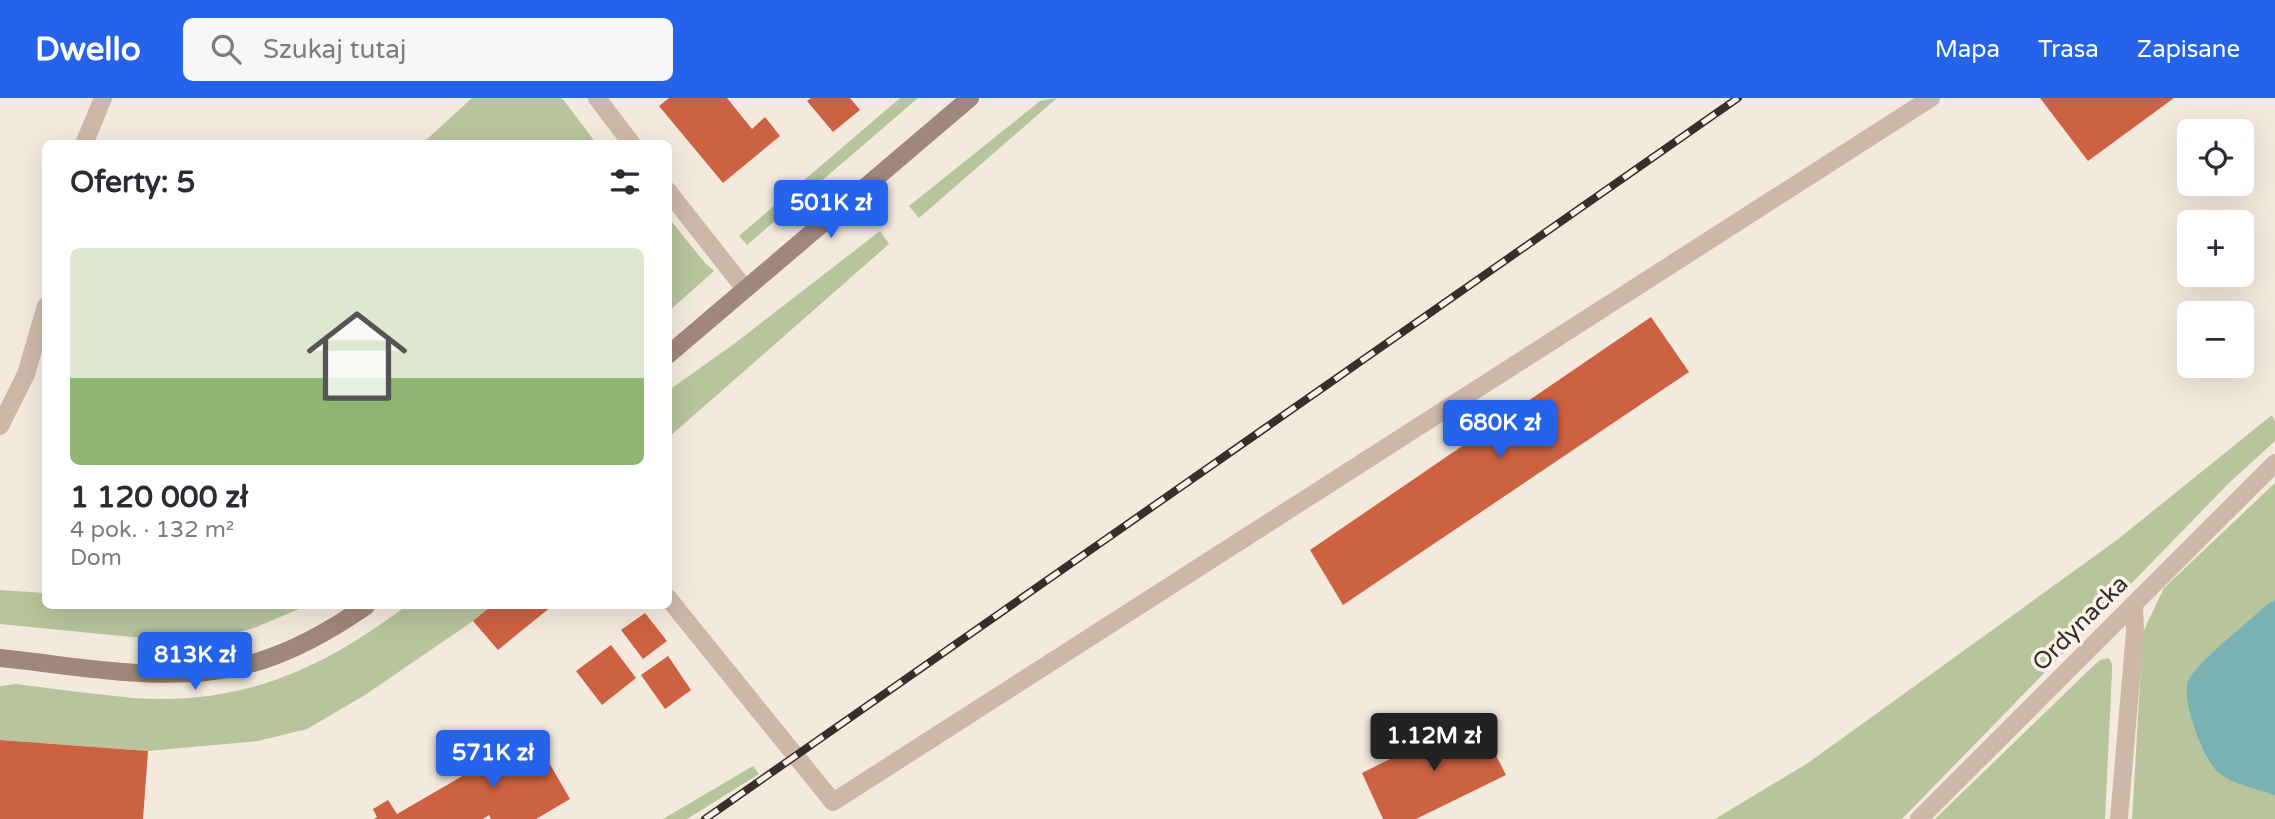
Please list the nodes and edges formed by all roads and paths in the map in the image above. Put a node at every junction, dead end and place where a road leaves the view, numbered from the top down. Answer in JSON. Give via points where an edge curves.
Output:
{"nodes":[{"id":1,"x":103,"y":98,"type":"edge"},
{"id":2,"x":597,"y":98,"type":"edge"},
{"id":3,"x":971,"y":98,"type":"edge"},
{"id":4,"x":1931,"y":98,"type":"edge"},
{"id":5,"x":86,"y":140,"type":"edge"},
{"id":6,"x":629,"y":140,"type":"edge"},
{"id":7,"x":672,"y":196,"type":"edge"},
{"id":8,"x":745,"y":289,"type":"junction"},
{"id":9,"x":42,"y":320,"type":"edge"},
{"id":10,"x":672,"y":352,"type":"edge"},
{"id":11,"x":0,"y":426,"type":"edge"},
{"id":12,"x":2275,"y":463,"type":"edge"},
{"id":13,"x":672,"y":603,"type":"edge"},
{"id":14,"x":2134,"y":604,"type":"junction"},
{"id":15,"x":361,"y":609,"type":"edge"},
{"id":16,"x":0,"y":657,"type":"edge"},
{"id":17,"x":1919,"y":819,"type":"edge"},
{"id":18,"x":2119,"y":819,"type":"edge"}],
"edges":[{"from":1,"to":5,"type":"street"},
{"from":2,"to":6,"type":"street"},
{"from":3,"to":8,"type":"street"},
{"from":4,"to":13,"type":"street","via":[[833,802]]},
{"from":7,"to":8,"type":"street"},
{"from":8,"to":10,"type":"street"},
{"from":9,"to":11,"type":"street","via":[[26,374]]},
{"from":12,"to":14,"type":"street","name":"Ordynacka"},
{"from":14,"to":17,"type":"street","name":"Ordynacka"},
{"from":14,"to":18,"type":"street"},
{"from":15,"to":16,"type":"street","via":[[283,652],[215,671],[144,674]]}]}
